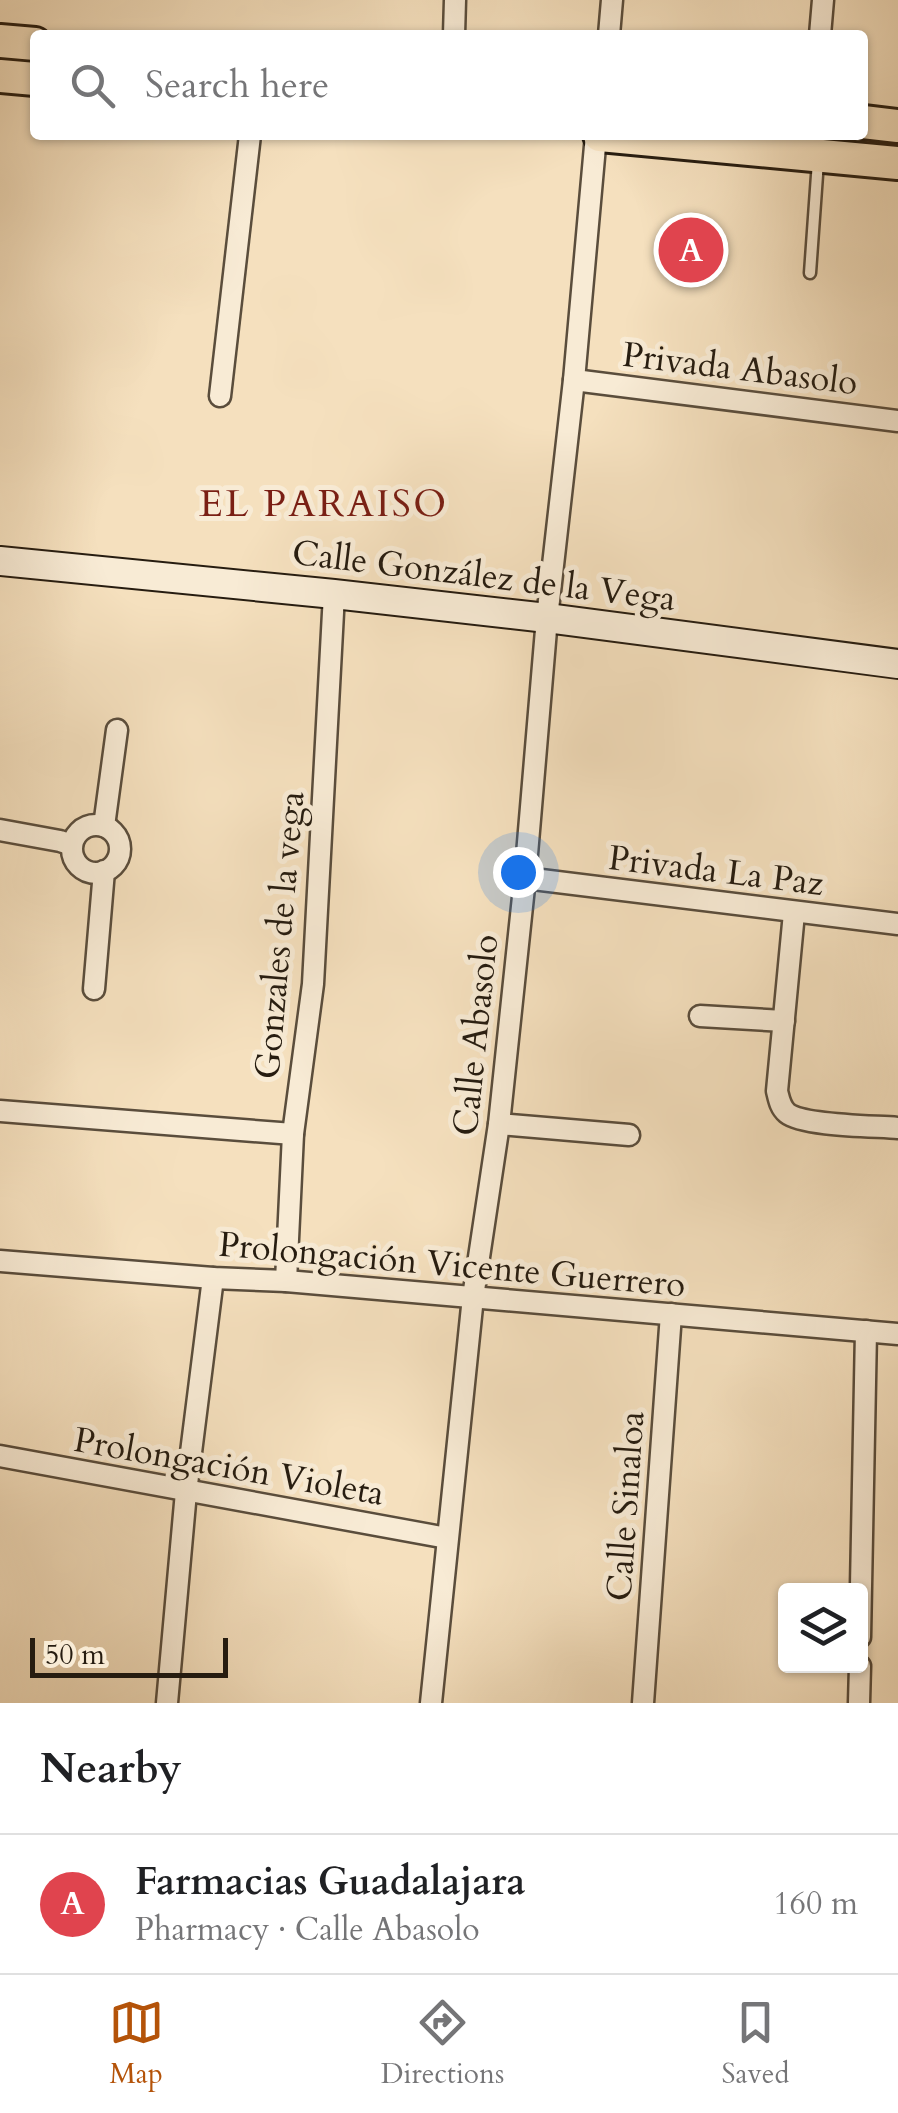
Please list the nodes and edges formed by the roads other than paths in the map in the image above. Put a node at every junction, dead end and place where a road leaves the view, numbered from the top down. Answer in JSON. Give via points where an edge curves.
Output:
{"nodes":[{"id":1,"x":455,"y":0,"type":"edge"},
{"id":2,"x":612,"y":0,"type":"edge"},
{"id":3,"x":823,"y":0,"type":"edge"},
{"id":4,"x":454,"y":30,"type":"edge"},
{"id":5,"x":609,"y":30,"type":"edge"},
{"id":6,"x":820,"y":30,"type":"edge"},
{"id":7,"x":0,"y":41,"type":"edge"},
{"id":8,"x":30,"y":44,"type":"edge"},
{"id":9,"x":0,"y":76,"type":"edge"},
{"id":10,"x":30,"y":79,"type":"edge"},
{"id":11,"x":868,"y":123,"type":"edge"},
{"id":12,"x":898,"y":126,"type":"edge"},
{"id":13,"x":249,"y":140,"type":"edge"},
{"id":14,"x":598,"y":140,"type":"edge"},
{"id":15,"x":680,"y":140,"type":"edge"},
{"id":16,"x":812,"y":148,"type":"edge"},
{"id":17,"x":898,"y":163,"type":"edge"},
{"id":18,"x":810,"y":272,"type":"dead end"},
{"id":19,"x":574,"y":380,"type":"junction"},
{"id":20,"x":220,"y":396,"type":"dead end"},
{"id":21,"x":898,"y":421,"type":"edge"},
{"id":22,"x":0,"y":561,"type":"edge"},
{"id":23,"x":334,"y":594,"type":"junction"},
{"id":24,"x":547,"y":618,"type":"junction"},
{"id":25,"x":898,"y":664,"type":"edge"},
{"id":26,"x":117,"y":730,"type":"dead end"},
{"id":27,"x":104,"y":826,"type":"junction"},
{"id":28,"x":0,"y":830,"type":"edge"},
{"id":29,"x":72,"y":846,"type":"junction"},
{"id":30,"x":104,"y":871,"type":"junction"},
{"id":31,"x":525,"y":878,"type":"junction"},
{"id":32,"x":794,"y":913,"type":"junction"},
{"id":33,"x":898,"y":924,"type":"edge"},
{"id":34,"x":94,"y":989,"type":"dead end"},
{"id":35,"x":700,"y":1016,"type":"dead end"},
{"id":36,"x":784,"y":1021,"type":"junction"},
{"id":37,"x":0,"y":1111,"type":"edge"},
{"id":38,"x":498,"y":1124,"type":"junction"},
{"id":39,"x":898,"y":1128,"type":"edge"},
{"id":40,"x":293,"y":1134,"type":"junction"},
{"id":41,"x":629,"y":1135,"type":"dead end"},
{"id":42,"x":0,"y":1260,"type":"edge"},
{"id":43,"x":213,"y":1278,"type":"junction"},
{"id":44,"x":286,"y":1281,"type":"junction"},
{"id":45,"x":473,"y":1297,"type":"junction"},
{"id":46,"x":671,"y":1314,"type":"junction"},
{"id":47,"x":866,"y":1331,"type":"junction"},
{"id":48,"x":898,"y":1334,"type":"edge"},
{"id":49,"x":0,"y":1456,"type":"edge"},
{"id":50,"x":186,"y":1492,"type":"junction"},
{"id":51,"x":448,"y":1538,"type":"junction"},
{"id":52,"x":861,"y":1583,"type":"edge"},
{"id":53,"x":860,"y":1673,"type":"edge"},
{"id":54,"x":167,"y":1703,"type":"edge"},
{"id":55,"x":431,"y":1703,"type":"edge"},
{"id":56,"x":643,"y":1703,"type":"edge"},
{"id":57,"x":859,"y":1703,"type":"edge"}],
"edges":[{"from":1,"to":4,"type":"street"},
{"from":2,"to":5,"type":"street"},
{"from":3,"to":6,"type":"street"},
{"from":7,"to":8,"type":"main road"},
{"from":9,"to":10,"type":"main road"},
{"from":11,"to":12,"type":"main road"},
{"from":13,"to":20,"type":"street"},
{"from":14,"to":19,"type":"street","name":"Calle Abasolo"},
{"from":15,"to":16,"type":"main road"},
{"from":16,"to":17,"type":"main road"},
{"from":16,"to":18,"type":"lane"},
{"from":19,"to":21,"type":"street","name":"Privada Abasolo"},
{"from":19,"to":24,"type":"street","name":"Calle Abasolo"},
{"from":22,"to":23,"type":"street","name":"Calle González de la Vega"},
{"from":23,"to":24,"type":"street","name":"Calle González de la Vega"},
{"from":23,"to":40,"type":"street","name":"Gonzales de la vega","via":[[313,984]]},
{"from":24,"to":25,"type":"street","name":"Calle González de la Vega"},
{"from":24,"to":31,"type":"street","name":"Calle Abasolo"},
{"from":26,"to":27,"type":"street"},
{"from":27,"to":29,"type":"street","via":[[86,827]]},
{"from":27,"to":30,"type":"street","via":[[120,845],[115,864]]},
{"from":28,"to":29,"type":"street"},
{"from":29,"to":30,"type":"street","via":[[81,868]]},
{"from":30,"to":34,"type":"street"},
{"from":31,"to":32,"type":"street","name":"Privada La Paz"},
{"from":31,"to":38,"type":"street","name":"Calle Abasolo"},
{"from":32,"to":33,"type":"street","name":"Privada La Paz"},
{"from":32,"to":36,"type":"street"},
{"from":35,"to":36,"type":"street"},
{"from":36,"to":39,"type":"street","via":[[777,1091],[788,1114]]},
{"from":37,"to":40,"type":"street"},
{"from":38,"to":41,"type":"street"},
{"from":38,"to":45,"type":"street","name":"Calle Abasolo"},
{"from":40,"to":44,"type":"street","name":"Gonzales de la vega"},
{"from":42,"to":43,"type":"street","name":"Prolongación Vicente Guerrero"},
{"from":43,"to":44,"type":"street","name":"Prolongación Vicente Guerrero"},
{"from":43,"to":50,"type":"street"},
{"from":44,"to":45,"type":"street","name":"Prolongación Vicente Guerrero"},
{"from":45,"to":46,"type":"street","name":"Prolongación Vicente Guerrero"},
{"from":45,"to":51,"type":"street","name":"Calle Abasolo"},
{"from":46,"to":47,"type":"street","name":"Prolongación Vicente Guerrero"},
{"from":46,"to":56,"type":"street","name":"Calle Sinaloa"},
{"from":47,"to":48,"type":"street","name":"Prolongación Vicente Guerrero"},
{"from":47,"to":52,"type":"street"},
{"from":49,"to":50,"type":"street","name":"Prolongación Violeta"},
{"from":50,"to":51,"type":"street","name":"Prolongación Violeta"},
{"from":50,"to":54,"type":"street"},
{"from":51,"to":55,"type":"street","name":"Calle Abasolo"},
{"from":53,"to":57,"type":"street"}]}
